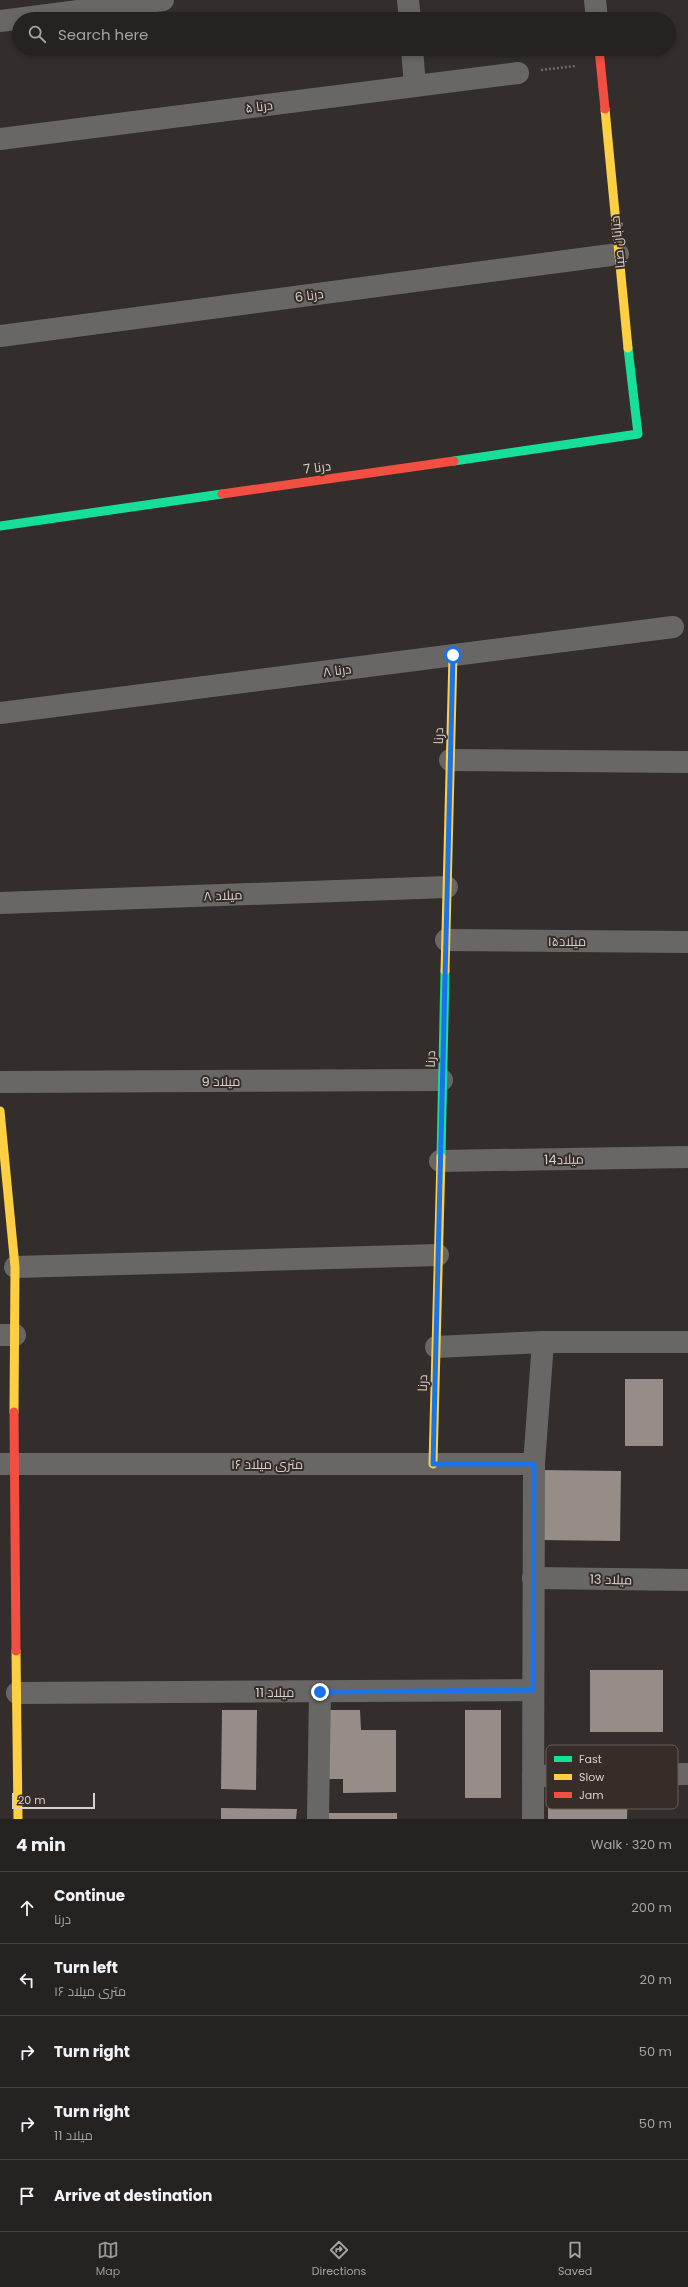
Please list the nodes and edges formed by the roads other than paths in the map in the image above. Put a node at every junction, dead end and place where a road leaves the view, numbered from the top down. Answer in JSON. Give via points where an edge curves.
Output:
{"nodes":[{"id":1,"x":163,"y":0,"type":"edge"},
{"id":2,"x":408,"y":0,"type":"edge"},
{"id":3,"x":595,"y":0,"type":"edge"},
{"id":4,"x":70,"y":12,"type":"edge"},
{"id":5,"x":409,"y":12,"type":"edge"},
{"id":6,"x":596,"y":12,"type":"edge"},
{"id":7,"x":12,"y":19,"type":"edge"},
{"id":8,"x":0,"y":21,"type":"edge"},
{"id":9,"x":413,"y":56,"type":"edge"},
{"id":10,"x":600,"y":56,"type":"edge"},
{"id":11,"x":518,"y":73,"type":"road end"},
{"id":12,"x":415,"y":86,"type":"junction"},
{"id":13,"x":0,"y":139,"type":"edge"},
{"id":14,"x":618,"y":254,"type":"junction"},
{"id":15,"x":0,"y":336,"type":"edge"},
{"id":16,"x":638,"y":434,"type":"joint"},
{"id":17,"x":0,"y":526,"type":"edge"},
{"id":18,"x":673,"y":627,"type":"dead end"},
{"id":19,"x":453,"y":655,"type":"junction"},
{"id":20,"x":0,"y":713,"type":"edge"},
{"id":21,"x":450,"y":760,"type":"junction"},
{"id":22,"x":688,"y":762,"type":"edge"},
{"id":23,"x":447,"y":887,"type":"junction"},
{"id":24,"x":0,"y":903,"type":"edge"},
{"id":25,"x":446,"y":940,"type":"junction"},
{"id":26,"x":688,"y":942,"type":"edge"},
{"id":27,"x":442,"y":1080,"type":"junction"},
{"id":28,"x":0,"y":1082,"type":"edge"},
{"id":29,"x":0,"y":1112,"type":"edge"},
{"id":30,"x":1,"y":1130,"type":"edge"},
{"id":31,"x":688,"y":1157,"type":"edge"},
{"id":32,"x":440,"y":1161,"type":"junction"},
{"id":33,"x":438,"y":1254,"type":"junction"},
{"id":34,"x":15,"y":1266,"type":"junction"},
{"id":35,"x":8,"y":1335,"type":"edge"},
{"id":36,"x":542,"y":1342,"type":"junction"},
{"id":37,"x":688,"y":1342,"type":"edge"},
{"id":38,"x":436,"y":1347,"type":"junction"},
{"id":39,"x":7,"y":1464,"type":"edge"},
{"id":40,"x":433,"y":1464,"type":"junction"},
{"id":41,"x":534,"y":1464,"type":"junction"},
{"id":42,"x":533,"y":1578,"type":"junction"},
{"id":43,"x":688,"y":1580,"type":"edge"},
{"id":44,"x":533,"y":1690,"type":"junction"},
{"id":45,"x":320,"y":1692,"type":"junction"},
{"id":46,"x":17,"y":1693,"type":"junction"},
{"id":47,"x":678,"y":1774,"type":"edge"},
{"id":48,"x":688,"y":1774,"type":"edge"},
{"id":49,"x":533,"y":1776,"type":"junction"},
{"id":50,"x":546,"y":1776,"type":"edge"},
{"id":51,"x":18,"y":1819,"type":"edge"},
{"id":52,"x":318,"y":1819,"type":"edge"},
{"id":53,"x":532,"y":1819,"type":"edge"}],
"edges":[{"from":1,"to":4,"type":"street"},
{"from":2,"to":5,"type":"street"},
{"from":3,"to":6,"type":"street"},
{"from":7,"to":8,"type":"street"},
{"from":9,"to":12,"type":"street"},
{"from":10,"to":14,"type":"street","name":"خیابان صبا"},
{"from":11,"to":12,"type":"street","name":"درنا ۵"},
{"from":12,"to":13,"type":"street","name":"درنا ۵"},
{"from":14,"to":15,"type":"street","name":"درنا 6"},
{"from":14,"to":16,"type":"street","name":"خیابان صبا"},
{"from":16,"to":17,"type":"street","name":"درنا 7"},
{"from":18,"to":19,"type":"street","name":"درنا ۸"},
{"from":19,"to":20,"type":"street","name":"درنا ۸"},
{"from":19,"to":21,"type":"street","name":"درنا"},
{"from":21,"to":22,"type":"street"},
{"from":21,"to":23,"type":"street","name":"درنا"},
{"from":23,"to":24,"type":"street","name":"میلاد ۸"},
{"from":23,"to":25,"type":"street","name":"درنا"},
{"from":25,"to":26,"type":"street","name":"میلاد۱۵"},
{"from":25,"to":27,"type":"street","name":"درنا"},
{"from":27,"to":28,"type":"street","name":"میلاد 9"},
{"from":27,"to":32,"type":"street","name":"درنا"},
{"from":29,"to":30,"type":"street"},
{"from":30,"to":34,"type":"street"},
{"from":31,"to":32,"type":"street","name":"میلاد14"},
{"from":32,"to":33,"type":"street","name":"درنا"},
{"from":33,"to":34,"type":"street"},
{"from":33,"to":38,"type":"street","name":"درنا"},
{"from":34,"to":35,"type":"street"},
{"from":35,"to":39,"type":"street"},
{"from":36,"to":37,"type":"street"},
{"from":36,"to":38,"type":"street"},
{"from":36,"to":41,"type":"street"},
{"from":38,"to":40,"type":"street","name":"درنا"},
{"from":39,"to":40,"type":"street","name":"۱۶ متری میلاد"},
{"from":39,"to":46,"type":"street"},
{"from":40,"to":41,"type":"street","name":"۱۶ متری میلاد"},
{"from":41,"to":42,"type":"street"},
{"from":42,"to":43,"type":"street","name":"میلاد 13"},
{"from":42,"to":44,"type":"street"},
{"from":44,"to":45,"type":"street","name":"میلاد 11"},
{"from":44,"to":49,"type":"street"},
{"from":45,"to":46,"type":"street","name":"میلاد 11"},
{"from":45,"to":52,"type":"street"},
{"from":46,"to":51,"type":"street"},
{"from":47,"to":48,"type":"street"},
{"from":49,"to":50,"type":"street"},
{"from":49,"to":53,"type":"street"}]}
